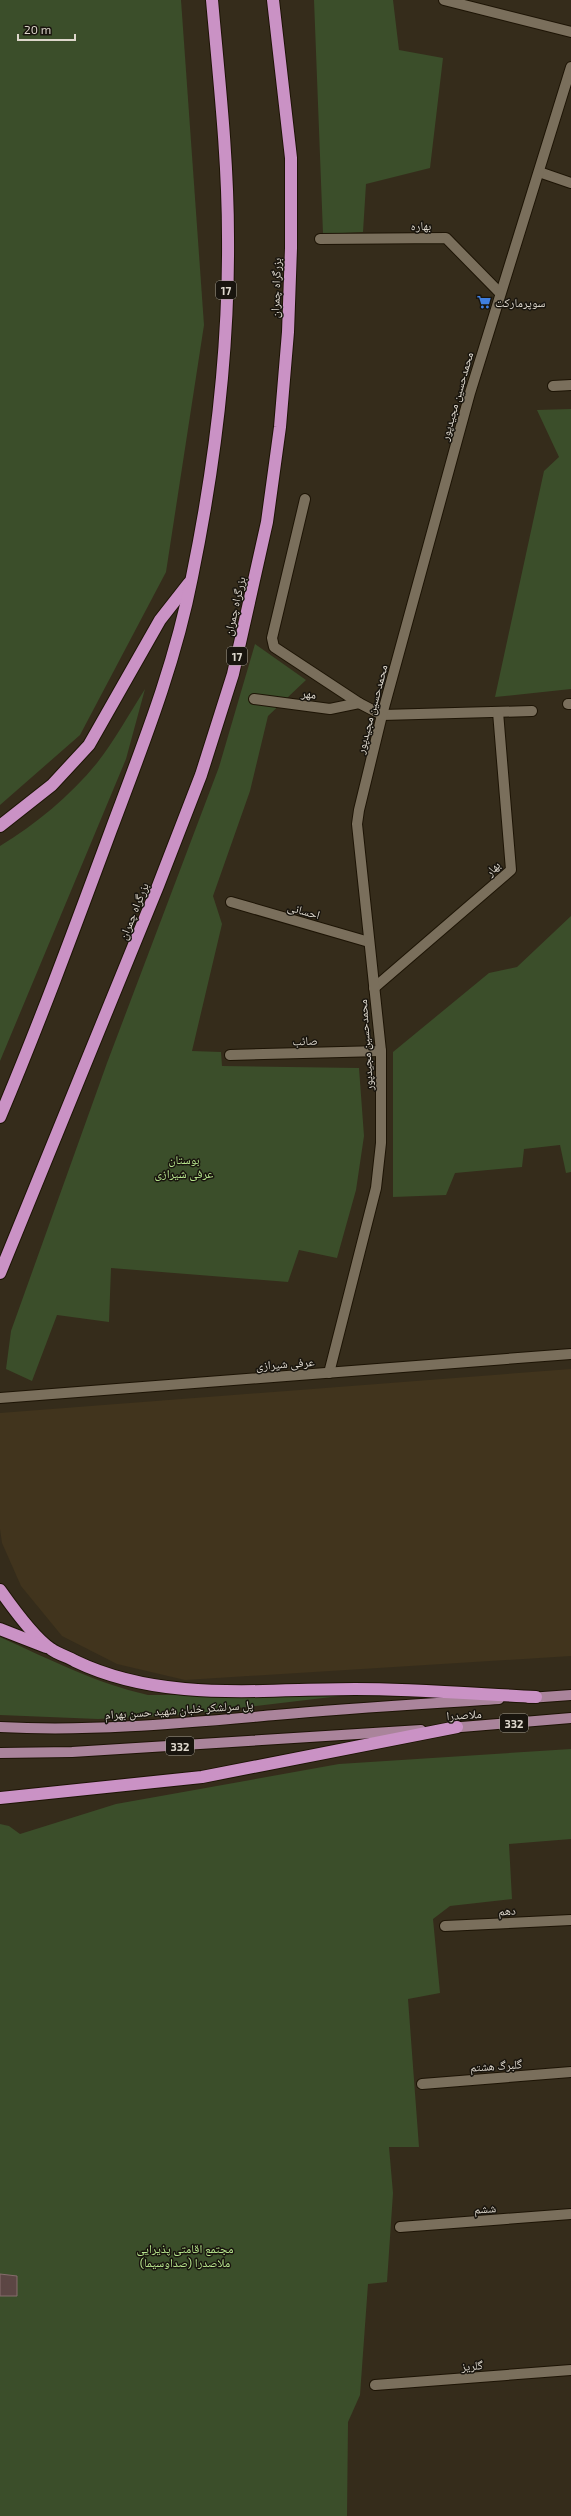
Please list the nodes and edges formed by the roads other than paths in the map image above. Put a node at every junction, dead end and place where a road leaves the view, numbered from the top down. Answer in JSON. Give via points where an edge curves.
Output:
{"nodes":[{"id":1,"x":212,"y":0,"type":"edge"},
{"id":2,"x":273,"y":0,"type":"edge"},
{"id":3,"x":444,"y":0,"type":"edge"},
{"id":4,"x":571,"y":32,"type":"edge"},
{"id":5,"x":571,"y":67,"type":"edge"},
{"id":6,"x":539,"y":172,"type":"junction"},
{"id":7,"x":571,"y":183,"type":"edge"},
{"id":8,"x":320,"y":239,"type":"dead end"},
{"id":9,"x":500,"y":292,"type":"junction"},
{"id":10,"x":571,"y":385,"type":"edge"},
{"id":11,"x":553,"y":386,"type":"dead end"},
{"id":12,"x":305,"y":499,"type":"dead end"},
{"id":13,"x":192,"y":578,"type":"junction"},
{"id":14,"x":254,"y":699,"type":"dead end"},
{"id":15,"x":359,"y":703,"type":"junction"},
{"id":16,"x":532,"y":711,"type":"dead end"},
{"id":17,"x":498,"y":712,"type":"junction"},
{"id":18,"x":382,"y":715,"type":"junction"},
{"id":19,"x":0,"y":826,"type":"edge"},
{"id":20,"x":231,"y":902,"type":"dead end"},
{"id":21,"x":369,"y":942,"type":"junction"},
{"id":22,"x":374,"y":988,"type":"junction"},
{"id":23,"x":381,"y":1051,"type":"junction"},
{"id":24,"x":230,"y":1055,"type":"dead end"},
{"id":25,"x":0,"y":1117,"type":"edge"},
{"id":26,"x":0,"y":1273,"type":"edge"},
{"id":27,"x":571,"y":1354,"type":"edge"},
{"id":28,"x":329,"y":1373,"type":"junction"},
{"id":29,"x":0,"y":1398,"type":"edge"},
{"id":30,"x":0,"y":1590,"type":"edge"},
{"id":31,"x":0,"y":1629,"type":"edge"},
{"id":32,"x":50,"y":1649,"type":"junction"},
{"id":33,"x":571,"y":1695,"type":"edge"},
{"id":34,"x":536,"y":1697,"type":"junction"},
{"id":35,"x":360,"y":1707,"type":"joint"},
{"id":36,"x":571,"y":1718,"type":"edge"},
{"id":37,"x":0,"y":1727,"type":"edge"},
{"id":38,"x":457,"y":1727,"type":"junction"},
{"id":39,"x":0,"y":1753,"type":"edge"},
{"id":40,"x":0,"y":1798,"type":"edge"},
{"id":41,"x":571,"y":1920,"type":"edge"},
{"id":42,"x":445,"y":1926,"type":"dead end"},
{"id":43,"x":571,"y":2072,"type":"edge"},
{"id":44,"x":422,"y":2084,"type":"dead end"},
{"id":45,"x":571,"y":2214,"type":"edge"},
{"id":46,"x":400,"y":2227,"type":"dead end"},
{"id":47,"x":571,"y":2370,"type":"edge"},
{"id":48,"x":375,"y":2385,"type":"dead end"}],
"edges":[{"from":1,"to":13,"type":"highway","number":"17","via":[[220,84],[228,237],[225,334],[214,450]]},
{"from":2,"to":26,"type":"highway","name":"بزرگراه چمران","number":"17","via":[[291,158],[291,248],[288,332],[280,427],[267,522],[233,674],[201,775]]},
{"from":3,"to":4,"type":"street"},
{"from":5,"to":6,"type":"street","name":"محمدحسین مجیدپور"},
{"from":6,"to":7,"type":"street"},
{"from":6,"to":9,"type":"street","name":"محمدحسین مجیدپور"},
{"from":8,"to":9,"type":"street","name":"بهاره","via":[[446,238]]},
{"from":9,"to":18,"type":"street","name":"محمدحسین مجیدپور"},
{"from":10,"to":11,"type":"street"},
{"from":12,"to":15,"type":"street","via":[[272,638],[274,647]]},
{"from":13,"to":19,"type":"highway","via":[[160,620],[89,744],[52,785]]},
{"from":13,"to":25,"type":"highway","number":"17","via":[[166,683],[38,1025]]},
{"from":14,"to":15,"type":"street","name":"مهر","via":[[330,710]]},
{"from":15,"to":18,"type":"street"},
{"from":16,"to":17,"type":"street"},
{"from":17,"to":18,"type":"street"},
{"from":17,"to":22,"type":"street","name":"بهار","via":[[511,870]]},
{"from":18,"to":21,"type":"street","name":"محمدحسین مجیدپور","via":[[362,790],[357,824]]},
{"from":20,"to":21,"type":"street","name":"احسانی"},
{"from":21,"to":22,"type":"street","name":"محمدحسین مجیدپور"},
{"from":22,"to":23,"type":"street","name":"محمدحسین مجیدپور"},
{"from":23,"to":24,"type":"street","name":"صائب"},
{"from":23,"to":28,"type":"street","name":"محمدحسین مجیدپور","via":[[381,1143],[376,1188]]},
{"from":27,"to":28,"type":"street","name":"عرفی شیرازی"},
{"from":28,"to":29,"type":"street","name":"عرفی شیرازی"},
{"from":30,"to":32,"type":"highway","via":[[13,1609]]},
{"from":31,"to":32,"type":"highway"},
{"from":32,"to":34,"type":"highway","via":[[117,1679],[178,1690],[357,1689]]},
{"from":33,"to":34,"type":"main road","name":"ملاصدرا","number":"332"},
{"from":34,"to":35,"type":"main road","name":"ملاصدرا","number":"332"},
{"from":35,"to":37,"type":"main road","name":"پل سرلشکر خلبان شهید حسن بهرام","number":"332","via":[[162,1724],[64,1729]]},
{"from":36,"to":38,"type":"main road","name":"ملاصدرا","number":"332"},
{"from":38,"to":39,"type":"main road","name":"ملاصدرا","number":"332","via":[[79,1752]]},
{"from":38,"to":40,"type":"highway","via":[[202,1777]]},
{"from":41,"to":42,"type":"street","name":"دهم"},
{"from":43,"to":44,"type":"street","name":"گلبرگ هشتم"},
{"from":45,"to":46,"type":"street","name":"ششم"},
{"from":47,"to":48,"type":"street","name":"گلریز"}]}
